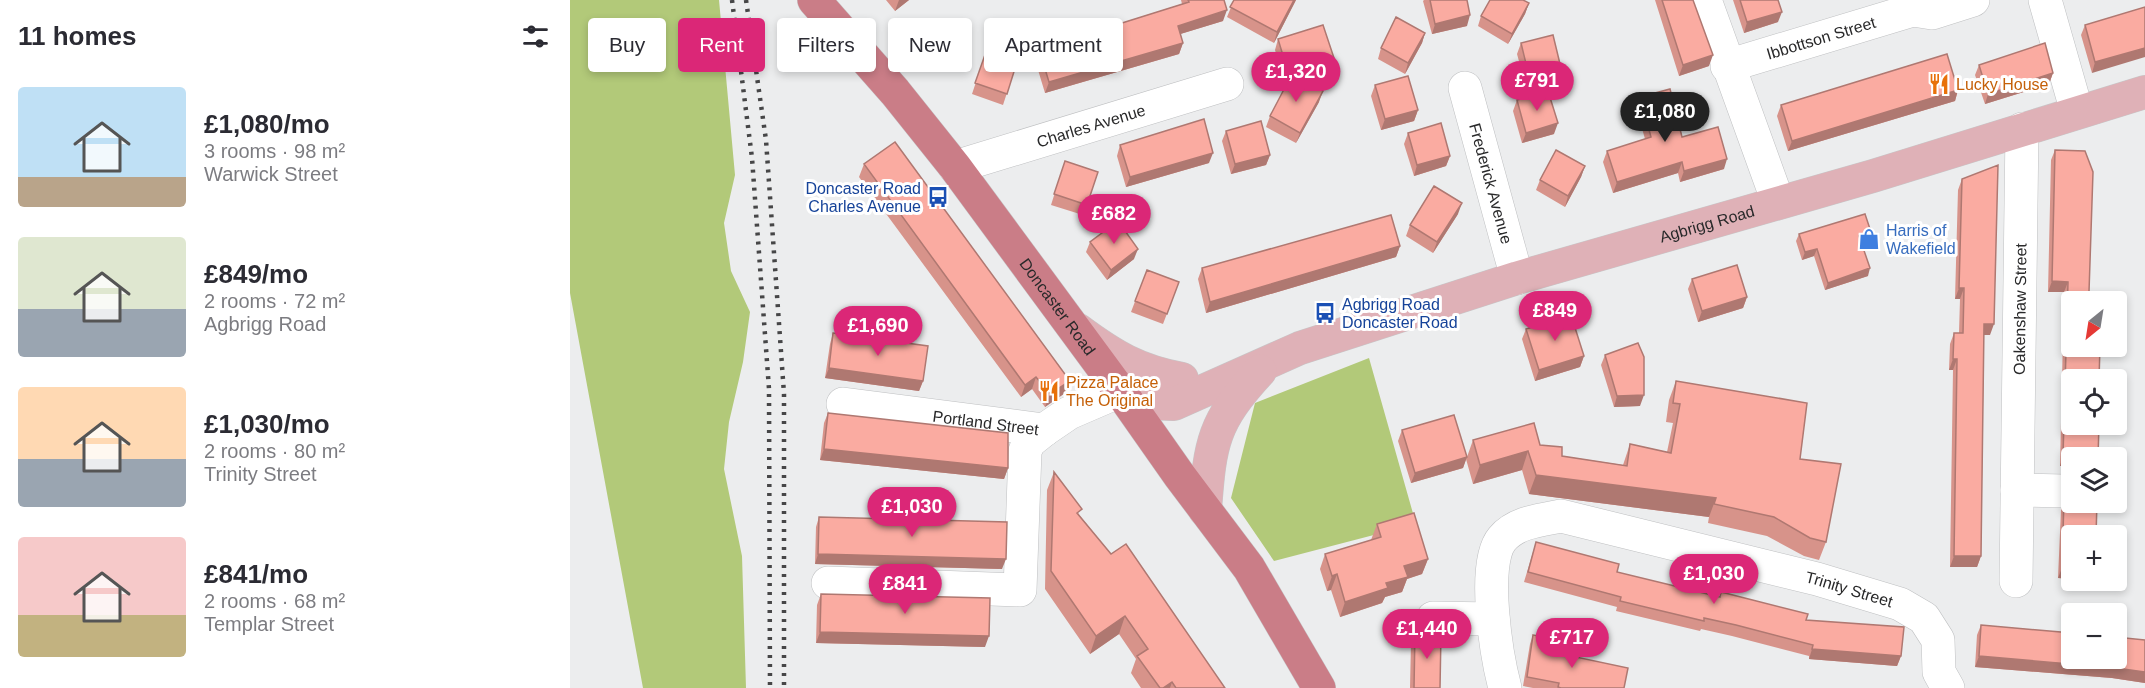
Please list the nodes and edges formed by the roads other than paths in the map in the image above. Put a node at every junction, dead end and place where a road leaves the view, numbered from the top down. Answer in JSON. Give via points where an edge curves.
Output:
{"nodes":[{"id":1,"x":814,"y":0,"type":"edge"},
{"id":2,"x":1705,"y":0,"type":"edge"},
{"id":3,"x":1973,"y":0,"type":"edge"},
{"id":4,"x":2045,"y":0,"type":"edge"},
{"id":5,"x":1911,"y":5,"type":"edge"},
{"id":6,"x":1727,"y":66,"type":"junction"},
{"id":7,"x":1227,"y":84,"type":"dead end"},
{"id":8,"x":1465,"y":88,"type":"dead end"},
{"id":9,"x":2145,"y":92,"type":"edge"},
{"id":10,"x":2077,"y":112,"type":"junction"},
{"id":11,"x":2022,"y":129,"type":"junction"},
{"id":12,"x":955,"y":167,"type":"junction"},
{"id":13,"x":1778,"y":202,"type":"junction"},
{"id":14,"x":1517,"y":278,"type":"junction"},
{"id":15,"x":1070,"y":323,"type":"junction"},
{"id":16,"x":1269,"y":361,"type":"junction"},
{"id":17,"x":1182,"y":379,"type":"junction"},
{"id":18,"x":1120,"y":391,"type":"junction"},
{"id":19,"x":843,"y":404,"type":"dead end"},
{"id":20,"x":1044,"y":430,"type":"junction"},
{"id":21,"x":2017,"y":490,"type":"junction"},
{"id":22,"x":2061,"y":491,"type":"edge"},
{"id":23,"x":1205,"y":510,"type":"junction"},
{"id":24,"x":2016,"y":581,"type":"dead end"},
{"id":25,"x":828,"y":583,"type":"dead end"},
{"id":26,"x":1433,"y":618,"type":"dead end"},
{"id":27,"x":1493,"y":619,"type":"junction"},
{"id":28,"x":1319,"y":688,"type":"edge"},
{"id":29,"x":1506,"y":688,"type":"edge"},
{"id":30,"x":1947,"y":688,"type":"edge"}],
"edges":[{"from":1,"to":12,"type":"highway","name":"Doncaster Road"},
{"from":2,"to":6,"type":"street"},
{"from":3,"to":5,"type":"street","name":"Ibbottson Street","via":[[1932,12]]},
{"from":4,"to":10,"type":"street"},
{"from":5,"to":6,"type":"street","name":"Ibbottson Street"},
{"from":6,"to":13,"type":"street"},
{"from":7,"to":12,"type":"street","name":"Charles Avenue"},
{"from":8,"to":14,"type":"street","name":"Frederick Avenue"},
{"from":9,"to":10,"type":"main road","name":"Agbrigg Road"},
{"from":10,"to":11,"type":"main road","name":"Agbrigg Road"},
{"from":11,"to":13,"type":"main road","name":"Agbrigg Road"},
{"from":11,"to":21,"type":"street","name":"Oakenshaw Street"},
{"from":12,"to":15,"type":"highway","name":"Doncaster Road"},
{"from":13,"to":14,"type":"main road","name":"Agbrigg Road"},
{"from":14,"to":16,"type":"main road","name":"Agbrigg Road"},
{"from":15,"to":17,"type":"main road","via":[[1125,363]]},
{"from":15,"to":18,"type":"highway","name":"Doncaster Road"},
{"from":16,"to":17,"type":"main road","name":"Agbrigg Road"},
{"from":16,"to":18,"type":"main road","name":"Agbrigg Road","via":[[1174,404],[1148,403]]},
{"from":16,"to":23,"type":"main road","via":[[1229,406],[1217,429],[1209,459]]},
{"from":17,"to":18,"type":"main road","name":"Agbrigg Road"},
{"from":18,"to":20,"type":"street","name":"Portland Street"},
{"from":18,"to":23,"type":"highway","name":"Doncaster Road"},
{"from":19,"to":20,"type":"street","name":"Portland Street"},
{"from":20,"to":25,"type":"street","via":[[1029,442],[1025,451],[1020,590]]},
{"from":21,"to":22,"type":"street"},
{"from":21,"to":24,"type":"street","name":"Oakenshaw Street"},
{"from":23,"to":28,"type":"highway","name":"Doncaster Road","via":[[1249,568]]},
{"from":26,"to":27,"type":"street"},
{"from":27,"to":29,"type":"street","name":"Trinity Street"},
{"from":27,"to":30,"type":"street","name":"Trinity Street","via":[[1494,553],[1502,539],[1533,521],[1561,516],[1817,579],[1900,604],[1924,618],[1938,640],[1939,672]]}]}
